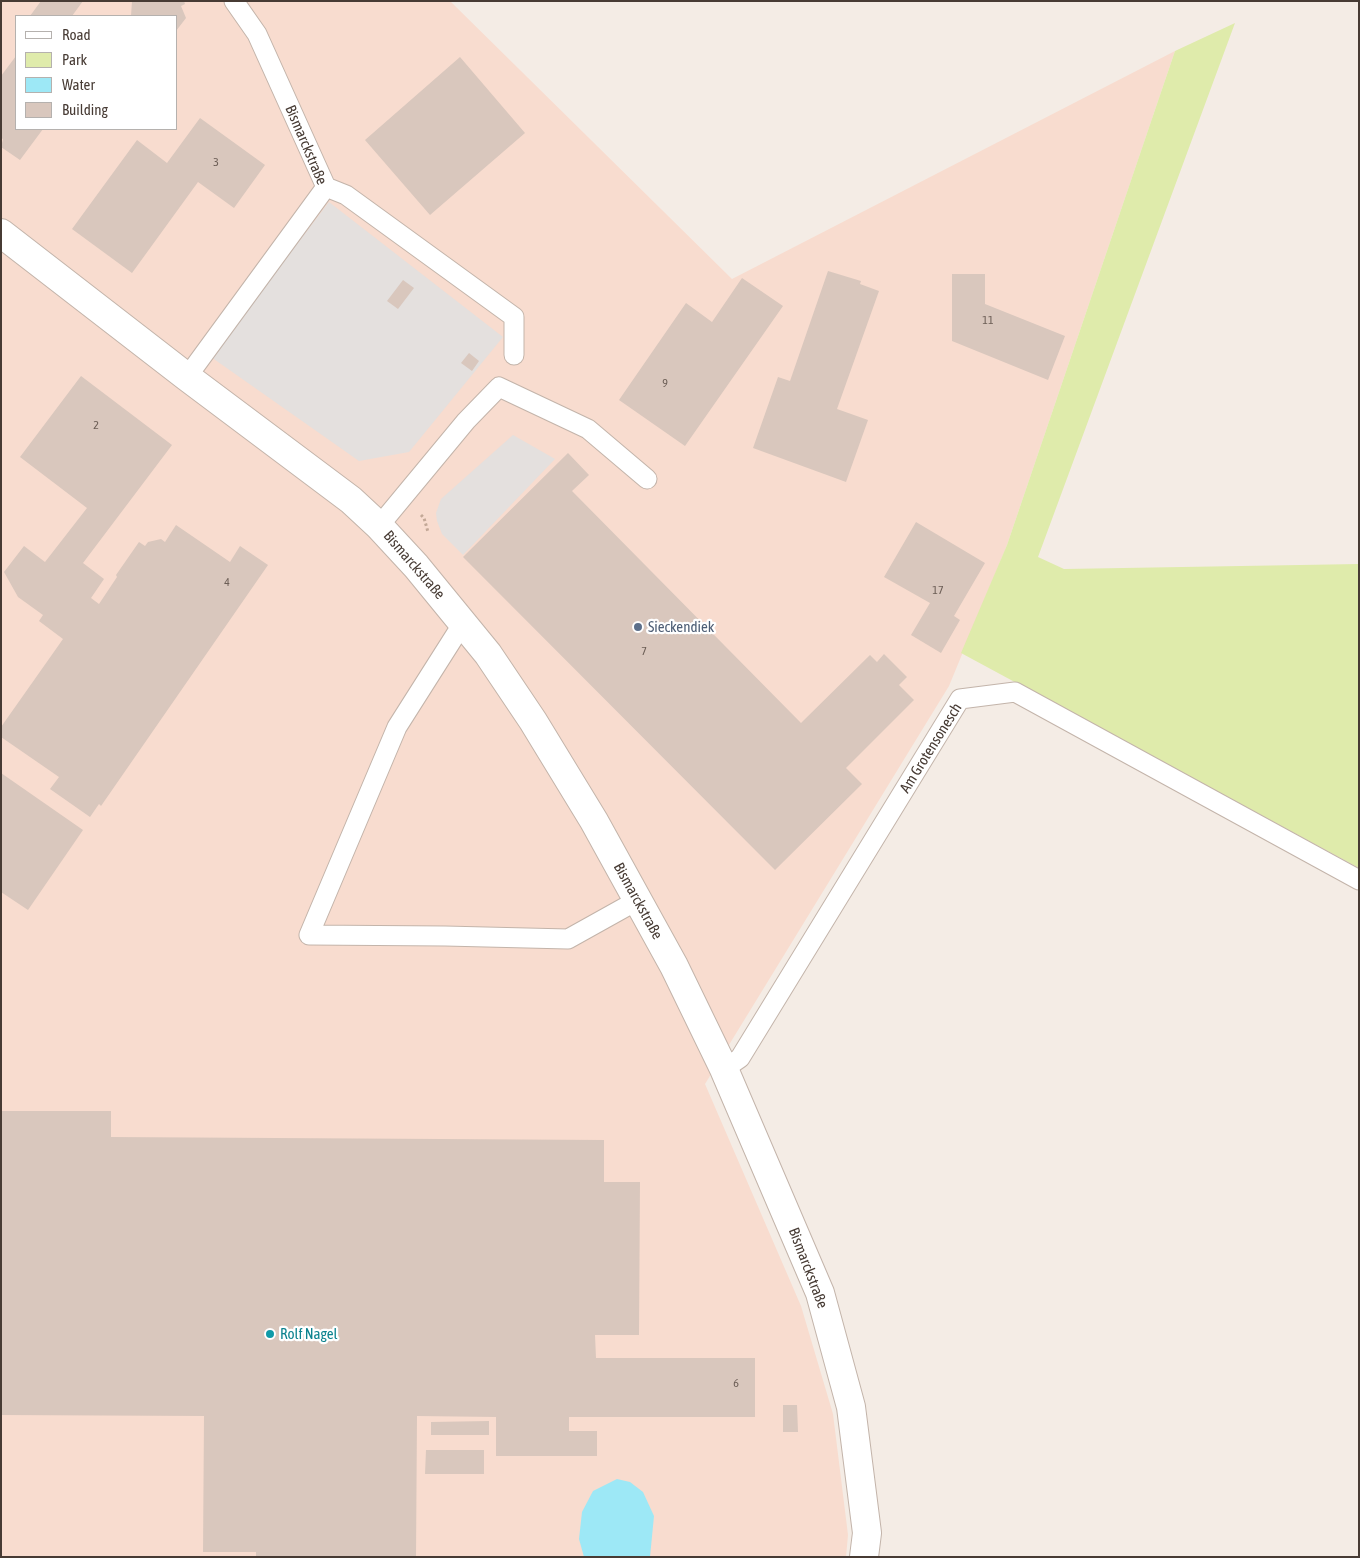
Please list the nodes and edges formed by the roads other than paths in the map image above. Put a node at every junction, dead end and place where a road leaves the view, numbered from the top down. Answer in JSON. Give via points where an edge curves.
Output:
{"nodes":[{"id":1,"x":234,"y":1,"type":"edge"},
{"id":2,"x":326,"y":187,"type":"junction"},
{"id":3,"x":1,"y":233,"type":"edge"},
{"id":4,"x":514,"y":356,"type":"dead end"},
{"id":5,"x":187,"y":376,"type":"junction"},
{"id":6,"x":647,"y":479,"type":"dead end"},
{"id":7,"x":380,"y":526,"type":"junction"},
{"id":8,"x":463,"y":623,"type":"junction"},
{"id":9,"x":1359,"y":880,"type":"edge"},
{"id":10,"x":638,"y":900,"type":"junction"},
{"id":11,"x":724,"y":1069,"type":"junction"},
{"id":12,"x":864,"y":1557,"type":"edge"}],
"edges":[{"from":1,"to":2,"type":"lane","name":"Bismarckstraße","via":[[257,34]]},
{"from":2,"to":4,"type":"lane","via":[[346,196],[514,317]]},
{"from":2,"to":5,"type":"lane","name":"Bismarckstraße"},
{"from":3,"to":5,"type":"street","name":"Bismarckstraße"},
{"from":5,"to":7,"type":"street","name":"Bismarckstraße","via":[[351,500]]},
{"from":6,"to":7,"type":"lane","via":[[588,429],[499,387],[466,421]]},
{"from":7,"to":8,"type":"street","name":"Bismarckstraße"},
{"from":8,"to":10,"type":"street","name":"Bismarckstraße","via":[[533,721]]},
{"from":8,"to":10,"type":"lane","via":[[397,727],[309,936],[568,940]]},
{"from":9,"to":11,"type":"lane","name":"Am Grotensonesch","via":[[1015,692],[960,699],[740,1058]]},
{"from":10,"to":11,"type":"street","name":"Bismarckstraße"},
{"from":11,"to":12,"type":"street","name":"Bismarckstraße","via":[[820,1293],[851,1408],[867,1533]]}]}
